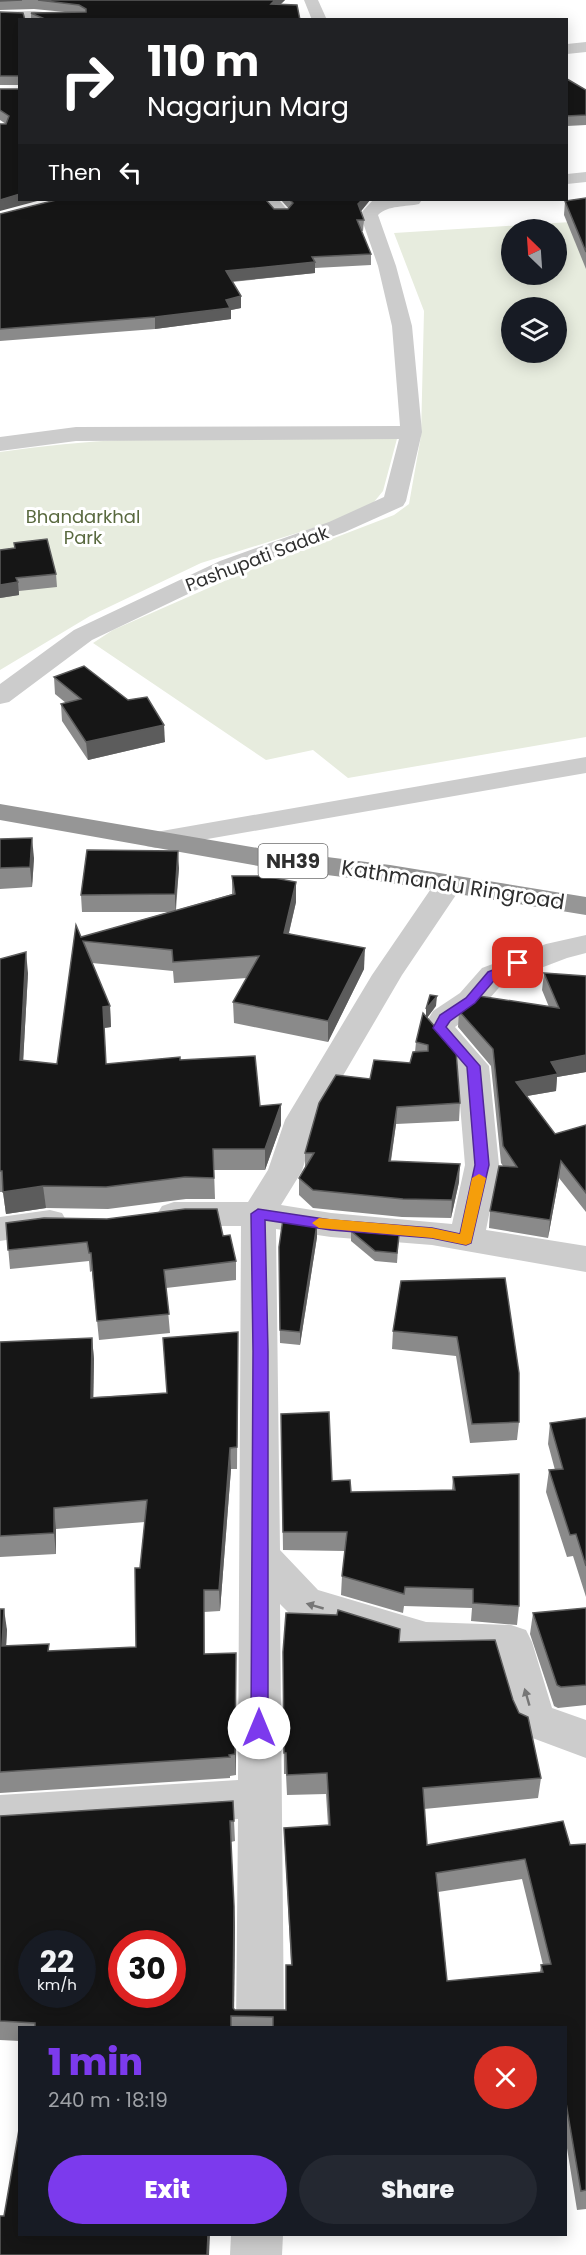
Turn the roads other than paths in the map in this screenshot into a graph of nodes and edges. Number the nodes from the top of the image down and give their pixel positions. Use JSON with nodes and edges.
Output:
{"nodes":[{"id":1,"x":294,"y":0,"type":"edge"},
{"id":2,"x":315,"y":9,"type":"edge"},
{"id":3,"x":0,"y":16,"type":"edge"},
{"id":4,"x":60,"y":18,"type":"edge"},
{"id":5,"x":586,"y":47,"type":"edge"},
{"id":6,"x":568,"y":49,"type":"edge"},
{"id":7,"x":586,"y":177,"type":"edge"},
{"id":8,"x":568,"y":179,"type":"edge"},
{"id":9,"x":271,"y":201,"type":"edge"},
{"id":10,"x":396,"y":201,"type":"edge"},
{"id":11,"x":379,"y":202,"type":"edge"},
{"id":12,"x":282,"y":214,"type":"edge"},
{"id":13,"x":411,"y":432,"type":"junction"},
{"id":14,"x":0,"y":444,"type":"edge"},
{"id":15,"x":0,"y":696,"type":"edge"},
{"id":16,"x":586,"y":765,"type":"edge"},
{"id":17,"x":0,"y":812,"type":"edge"},
{"id":18,"x":156,"y":840,"type":"junction"},
{"id":19,"x":449,"y":883,"type":"junction"},
{"id":20,"x":586,"y":906,"type":"edge"},
{"id":21,"x":576,"y":951,"type":"edge"},
{"id":22,"x":258,"y":1214,"type":"junction"},
{"id":23,"x":142,"y":1218,"type":"edge"},
{"id":24,"x":77,"y":1222,"type":"edge"},
{"id":25,"x":0,"y":1229,"type":"edge"},
{"id":26,"x":466,"y":1240,"type":"junction"},
{"id":27,"x":586,"y":1259,"type":"edge"},
{"id":28,"x":261,"y":1557,"type":"junction"},
{"id":29,"x":586,"y":1739,"type":"edge"},
{"id":30,"x":260,"y":1798,"type":"junction"},
{"id":31,"x":0,"y":1815,"type":"edge"},
{"id":32,"x":260,"y":2026,"type":"edge"},
{"id":33,"x":257,"y":2236,"type":"edge"},
{"id":34,"x":256,"y":2255,"type":"edge"}],
"edges":[{"from":1,"to":2,"type":"street"},
{"from":3,"to":4,"type":"street"},
{"from":5,"to":6,"type":"street"},
{"from":7,"to":8,"type":"street"},
{"from":9,"to":12,"type":"street"},
{"from":10,"to":11,"type":"street"},
{"from":11,"to":13,"type":"street","name":"Pashupati Sadak"},
{"from":13,"to":14,"type":"street"},
{"from":13,"to":15,"type":"street","name":"Pashupati Sadak"},
{"from":16,"to":18,"type":"street"},
{"from":17,"to":18,"type":"highway","name":"Kathmandu Ringroad","number":"NH39"},
{"from":18,"to":19,"type":"highway","name":"Kathmandu Ringroad","number":"NH39"},
{"from":19,"to":20,"type":"highway","name":"Kathmandu Ringroad","number":"NH39"},
{"from":19,"to":22,"type":"street"},
{"from":21,"to":26,"type":"street"},
{"from":22,"to":23,"type":"street"},
{"from":22,"to":26,"type":"street"},
{"from":22,"to":28,"type":"street"},
{"from":24,"to":25,"type":"street"},
{"from":26,"to":27,"type":"street"},
{"from":29,"to":28,"type":"street","one_way":true},
{"from":28,"to":30,"type":"street"},
{"from":30,"to":31,"type":"street"},
{"from":30,"to":32,"type":"street"},
{"from":33,"to":34,"type":"street"}]}
